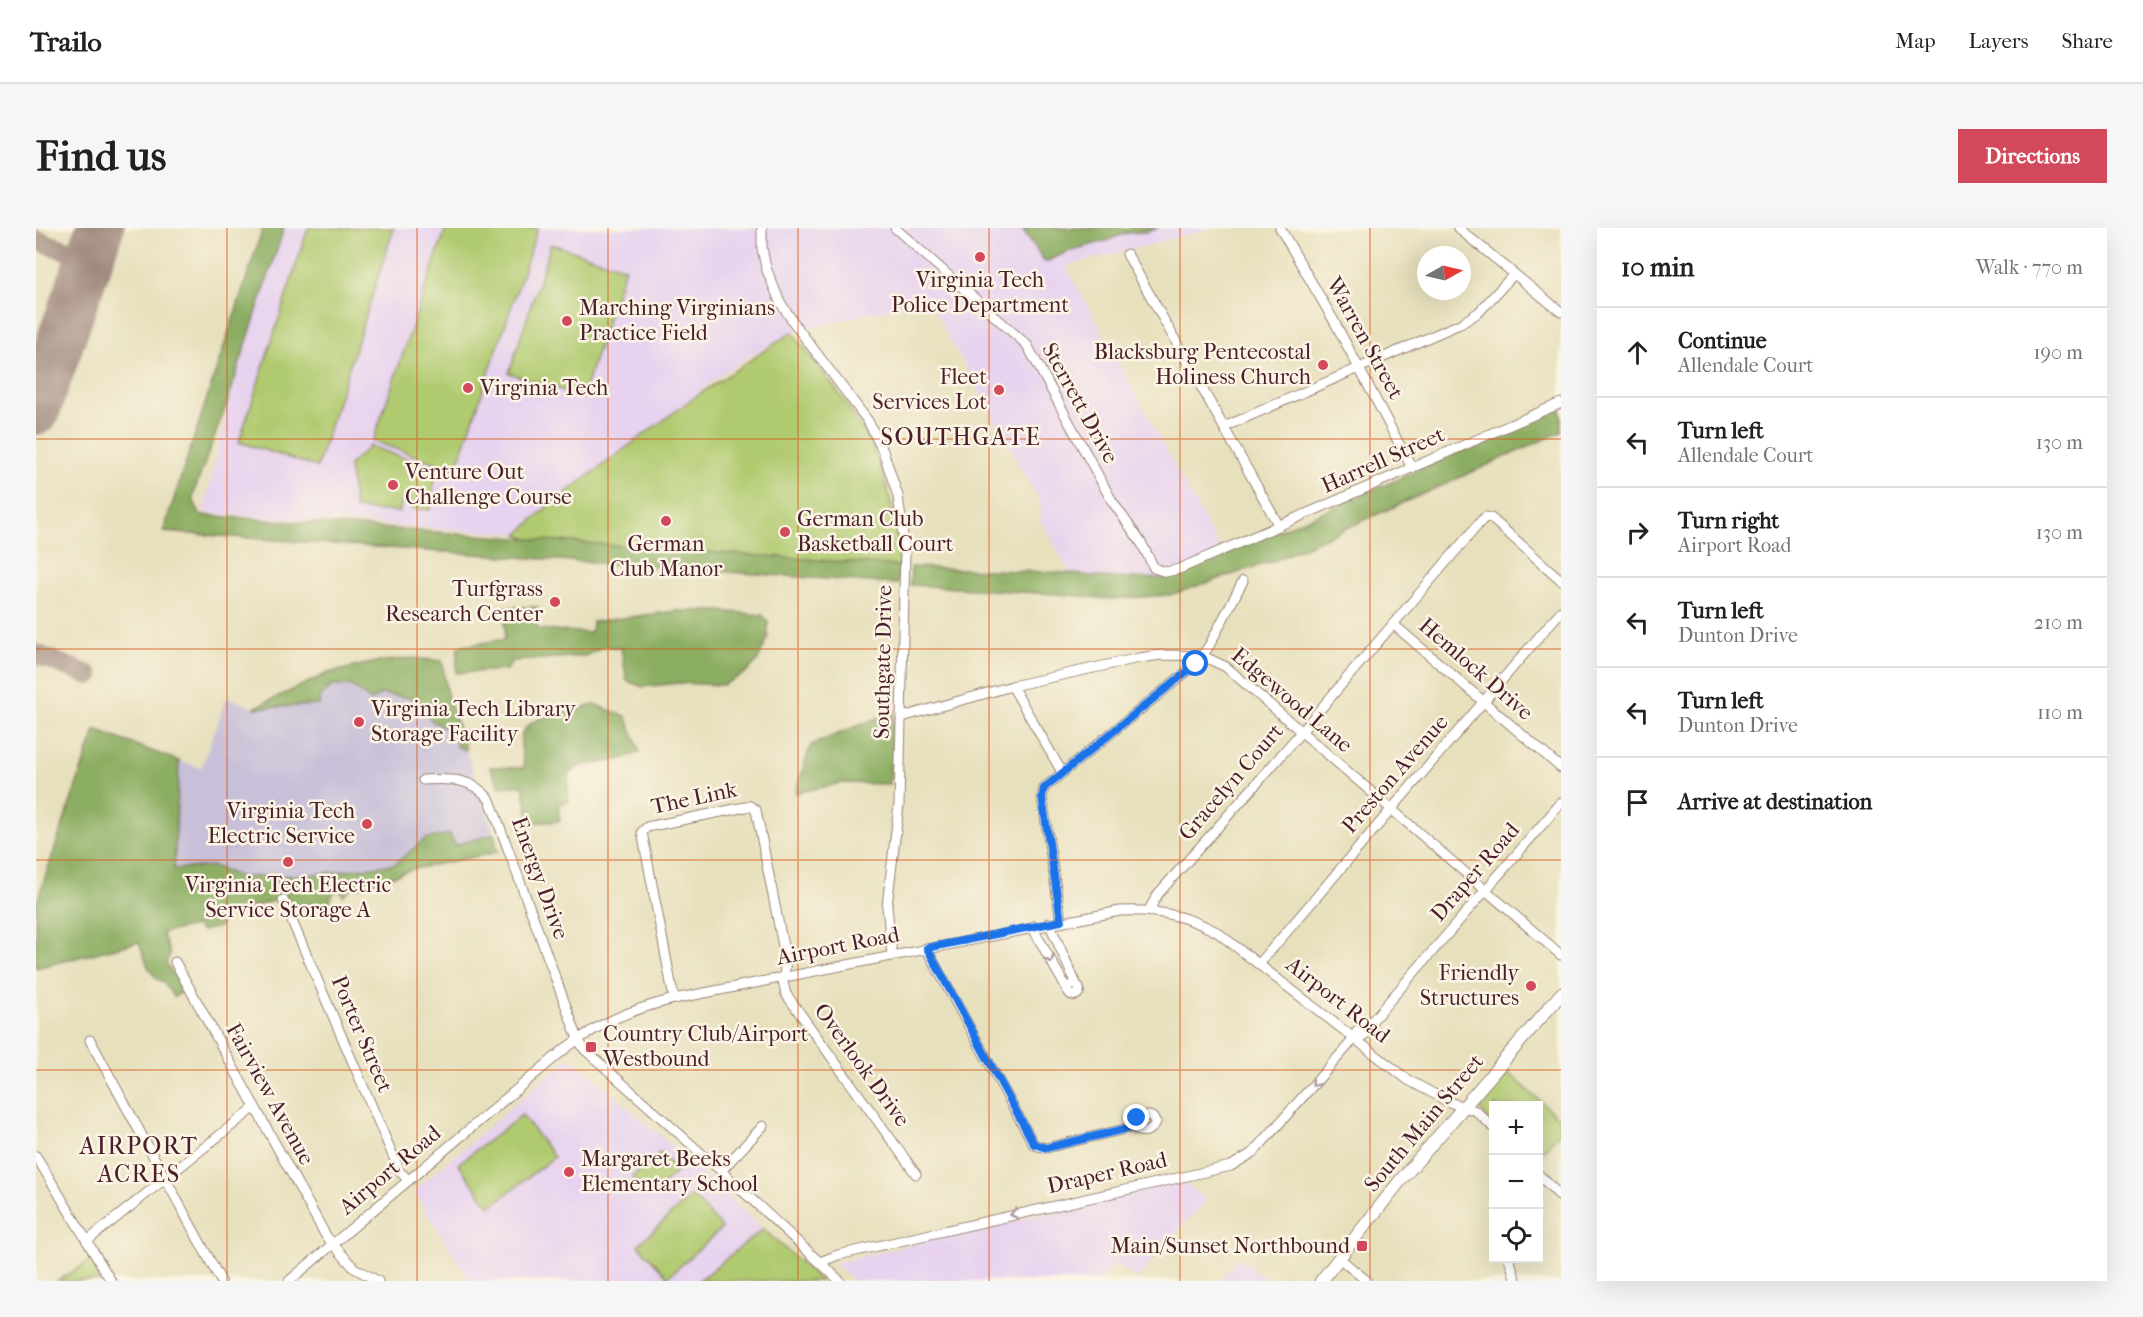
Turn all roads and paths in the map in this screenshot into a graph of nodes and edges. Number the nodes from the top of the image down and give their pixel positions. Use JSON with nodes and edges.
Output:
{"nodes":[{"id":1,"x":762,"y":228,"type":"edge"},
{"id":2,"x":895,"y":228,"type":"edge"},
{"id":3,"x":1280,"y":228,"type":"edge"},
{"id":4,"x":1458,"y":228,"type":"edge"},
{"id":5,"x":1127,"y":254,"type":"dead end"},
{"id":6,"x":1514,"y":274,"type":"junction"},
{"id":7,"x":1561,"y":312,"type":"edge"},
{"id":8,"x":1359,"y":367,"type":"junction"},
{"id":9,"x":1561,"y":403,"type":"edge"},
{"id":10,"x":1224,"y":427,"type":"junction"},
{"id":11,"x":1412,"y":468,"type":"junction"},
{"id":12,"x":1279,"y":526,"type":"junction"},
{"id":13,"x":1221,"y":551,"type":"joint"},
{"id":14,"x":1243,"y":580,"type":"dead end"},
{"id":15,"x":1561,"y":580,"type":"edge"},
{"id":16,"x":1561,"y":611,"type":"edge"},
{"id":17,"x":1393,"y":624,"type":"junction"},
{"id":18,"x":1203,"y":656,"type":"junction"},
{"id":19,"x":1012,"y":686,"type":"junction"},
{"id":20,"x":1484,"y":700,"type":"junction"},
{"id":21,"x":902,"y":717,"type":"junction"},
{"id":22,"x":1301,"y":731,"type":"junction"},
{"id":23,"x":1561,"y":768,"type":"edge"},
{"id":24,"x":1062,"y":772,"type":"junction"},
{"id":25,"x":423,"y":780,"type":"dead end"},
{"id":26,"x":1561,"y":803,"type":"edge"},
{"id":27,"x":754,"y":807,"type":"joint"},
{"id":28,"x":1391,"y":809,"type":"junction"},
{"id":29,"x":1485,"y":890,"type":"junction"},
{"id":30,"x":283,"y":900,"type":"dead end"},
{"id":31,"x":1149,"y":910,"type":"junction"},
{"id":32,"x":1061,"y":921,"type":"junction"},
{"id":33,"x":1048,"y":924,"type":"junction"},
{"id":34,"x":1034,"y":926,"type":"junction"},
{"id":35,"x":927,"y":948,"type":"junction"},
{"id":36,"x":892,"y":955,"type":"junction"},
{"id":37,"x":1561,"y":955,"type":"edge"},
{"id":38,"x":175,"y":962,"type":"dead end"},
{"id":39,"x":1260,"y":963,"type":"junction"},
{"id":40,"x":784,"y":977,"type":"junction"},
{"id":41,"x":1561,"y":994,"type":"edge"},
{"id":42,"x":674,"y":999,"type":"junction"},
{"id":43,"x":578,"y":1039,"type":"junction"},
{"id":44,"x":1354,"y":1039,"type":"junction"},
{"id":45,"x":90,"y":1040,"type":"dead end"},
{"id":46,"x":255,"y":1107,"type":"junction"},
{"id":47,"x":1464,"y":1107,"type":"junction"},
{"id":48,"x":1489,"y":1123,"type":"edge"},
{"id":49,"x":764,"y":1126,"type":"dead end"},
{"id":50,"x":1133,"y":1127,"type":"dead end"},
{"id":51,"x":36,"y":1156,"type":"edge"},
{"id":52,"x":721,"y":1171,"type":"junction"},
{"id":53,"x":916,"y":1174,"type":"dead end"},
{"id":54,"x":1543,"y":1178,"type":"edge"},
{"id":55,"x":166,"y":1179,"type":"junction"},
{"id":56,"x":409,"y":1180,"type":"junction"},
{"id":57,"x":1561,"y":1197,"type":"edge"},
{"id":58,"x":87,"y":1241,"type":"junction"},
{"id":59,"x":333,"y":1244,"type":"junction"},
{"id":60,"x":1339,"y":1258,"type":"junction"},
{"id":61,"x":820,"y":1262,"type":"junction"},
{"id":62,"x":1511,"y":1263,"type":"edge"},
{"id":63,"x":111,"y":1281,"type":"edge"},
{"id":64,"x":222,"y":1281,"type":"edge"},
{"id":65,"x":289,"y":1281,"type":"edge"},
{"id":66,"x":378,"y":1281,"type":"edge"},
{"id":67,"x":840,"y":1281,"type":"edge"},
{"id":68,"x":1322,"y":1281,"type":"edge"},
{"id":69,"x":1367,"y":1281,"type":"edge"},
{"id":70,"x":1516,"y":1281,"type":"edge"}],
"edges":[{"from":1,"to":21,"type":"street","name":"Southgate Drive"},
{"from":2,"to":13,"type":"street","name":"Sterrett Drive"},
{"from":3,"to":8,"type":"street","name":"Warren Street"},
{"from":4,"to":6,"type":"street"},
{"from":5,"to":10,"type":"street"},
{"from":6,"to":7,"type":"street"},
{"from":6,"to":8,"type":"street"},
{"from":8,"to":10,"type":"street"},
{"from":8,"to":11,"type":"street","name":"Warren Street"},
{"from":9,"to":11,"type":"street","name":"Harrell Street"},
{"from":10,"to":12,"type":"street"},
{"from":11,"to":12,"type":"street","name":"Harrell Street"},
{"from":12,"to":13,"type":"street","name":"Harrell Street"},
{"from":14,"to":18,"type":"street"},
{"from":15,"to":17,"type":"street","name":"Gracelyn Court"},
{"from":16,"to":20,"type":"street","name":"Preston Avenue"},
{"from":17,"to":20,"type":"street","name":"Hemlock Drive"},
{"from":17,"to":22,"type":"street","name":"Gracelyn Court"},
{"from":18,"to":19,"type":"street","name":"Edgewood Lane"},
{"from":18,"to":22,"type":"street","name":"Edgewood Lane"},
{"from":18,"to":24,"type":"street"},
{"from":19,"to":21,"type":"street","name":"Edgewood Lane"},
{"from":19,"to":24,"type":"street"},
{"from":20,"to":23,"type":"street","name":"Hemlock Drive"},
{"from":20,"to":28,"type":"street","name":"Preston Avenue"},
{"from":21,"to":36,"type":"street","name":"Southgate Drive"},
{"from":22,"to":28,"type":"street","name":"Edgewood Lane"},
{"from":22,"to":31,"type":"street","name":"Gracelyn Court"},
{"from":24,"to":32,"type":"street"},
{"from":25,"to":43,"type":"street","name":"Energy Drive"},
{"from":26,"to":29,"type":"street","name":"Draper Road"},
{"from":27,"to":40,"type":"street","name":"Overlook Drive"},
{"from":27,"to":42,"type":"street","name":"The Link"},
{"from":28,"to":29,"type":"street","name":"Edgewood Lane"},
{"from":28,"to":39,"type":"street","name":"Preston Avenue"},
{"from":29,"to":37,"type":"street","name":"Edgewood Lane"},
{"from":29,"to":44,"type":"street","name":"Draper Road"},
{"from":30,"to":56,"type":"street","name":"Porter Street"},
{"from":31,"to":32,"type":"street","name":"Airport Road"},
{"from":31,"to":39,"type":"street","name":"Airport Road"},
{"from":32,"to":33,"type":"street","name":"Airport Road"},
{"from":33,"to":34,"type":"street","name":"Airport Road"},
{"from":34,"to":33,"type":"street","one_way":true},
{"from":34,"to":35,"type":"street","name":"Airport Road"},
{"from":35,"to":36,"type":"street","name":"Airport Road"},
{"from":35,"to":50,"type":"street"},
{"from":36,"to":40,"type":"street","name":"Airport Road"},
{"from":38,"to":46,"type":"street","name":"Fairview Avenue"},
{"from":39,"to":44,"type":"street","name":"Airport Road"},
{"from":40,"to":42,"type":"street","name":"Airport Road"},
{"from":40,"to":53,"type":"street","name":"Overlook Drive"},
{"from":41,"to":47,"type":"main road","name":"South Main Street"},
{"from":42,"to":43,"type":"street","name":"Airport Road"},
{"from":43,"to":52,"type":"street"},
{"from":43,"to":56,"type":"street","name":"Airport Road"},
{"from":44,"to":47,"type":"street","name":"Airport Road"},
{"from":44,"to":61,"type":"street","name":"Draper Road","one_way":true},
{"from":45,"to":55,"type":"street"},
{"from":46,"to":55,"type":"street"},
{"from":46,"to":59,"type":"street","name":"Fairview Avenue"},
{"from":47,"to":48,"type":"street","name":"Airport Road"},
{"from":47,"to":60,"type":"main road","name":"South Main Street"},
{"from":49,"to":52,"type":"street"},
{"from":51,"to":58,"type":"street"},
{"from":52,"to":61,"type":"street"},
{"from":54,"to":57,"type":"street"},
{"from":55,"to":58,"type":"street"},
{"from":55,"to":64,"type":"street"},
{"from":56,"to":59,"type":"street","name":"Airport Road"},
{"from":58,"to":63,"type":"street"},
{"from":59,"to":65,"type":"street","name":"Airport Road"},
{"from":59,"to":66,"type":"street","name":"Fairview Avenue"},
{"from":60,"to":68,"type":"main road","name":"South Main Street"},
{"from":60,"to":69,"type":"street"},
{"from":61,"to":67,"type":"street"},
{"from":62,"to":70,"type":"street"}]}
